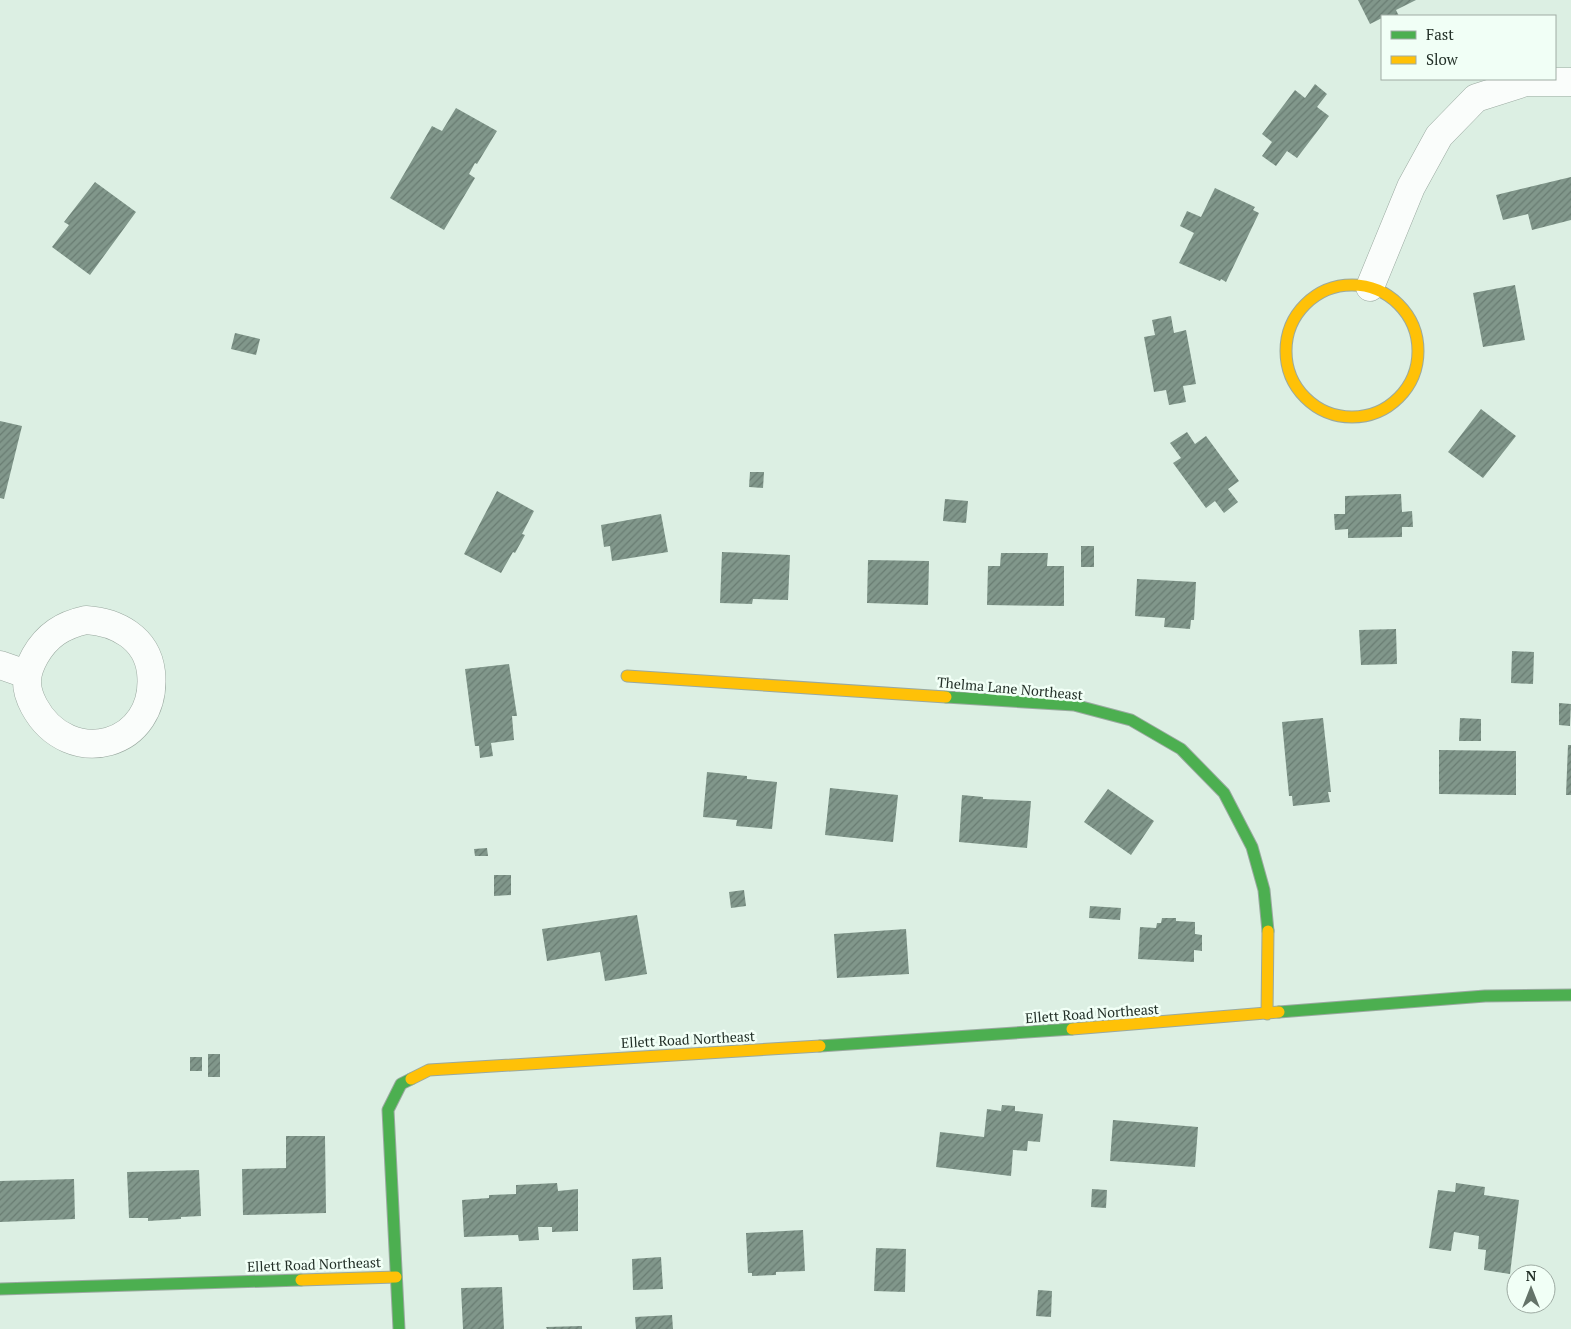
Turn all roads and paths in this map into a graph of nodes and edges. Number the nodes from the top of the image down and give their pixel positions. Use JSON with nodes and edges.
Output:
{"nodes":[{"id":1,"x":1571,"y":82,"type":"edge"},
{"id":2,"x":1370,"y":287,"type":"junction"},
{"id":3,"x":0,"y":665,"type":"edge"},
{"id":4,"x":26,"y":674,"type":"junction"},
{"id":5,"x":627,"y":676,"type":"dead end"},
{"id":6,"x":1571,"y":995,"type":"edge"},
{"id":7,"x":1267,"y":1014,"type":"junction"},
{"id":8,"x":396,"y":1277,"type":"junction"},
{"id":9,"x":0,"y":1289,"type":"edge"},
{"id":10,"x":399,"y":1329,"type":"edge"}],
"edges":[{"from":1,"to":2,"type":"street"},
{"from":2,"to":2,"type":"street"},
{"from":3,"to":4,"type":"street"},
{"from":4,"to":4,"type":"street"},
{"from":5,"to":7,"type":"street","name":"Thelma Lane Northeast"},
{"from":6,"to":7,"type":"street","name":"Ellett Road Northeast"},
{"from":7,"to":8,"type":"street","name":"Ellett Road Northeast"},
{"from":8,"to":9,"type":"street","name":"Ellett Road Northeast"},
{"from":8,"to":10,"type":"street"}]}
